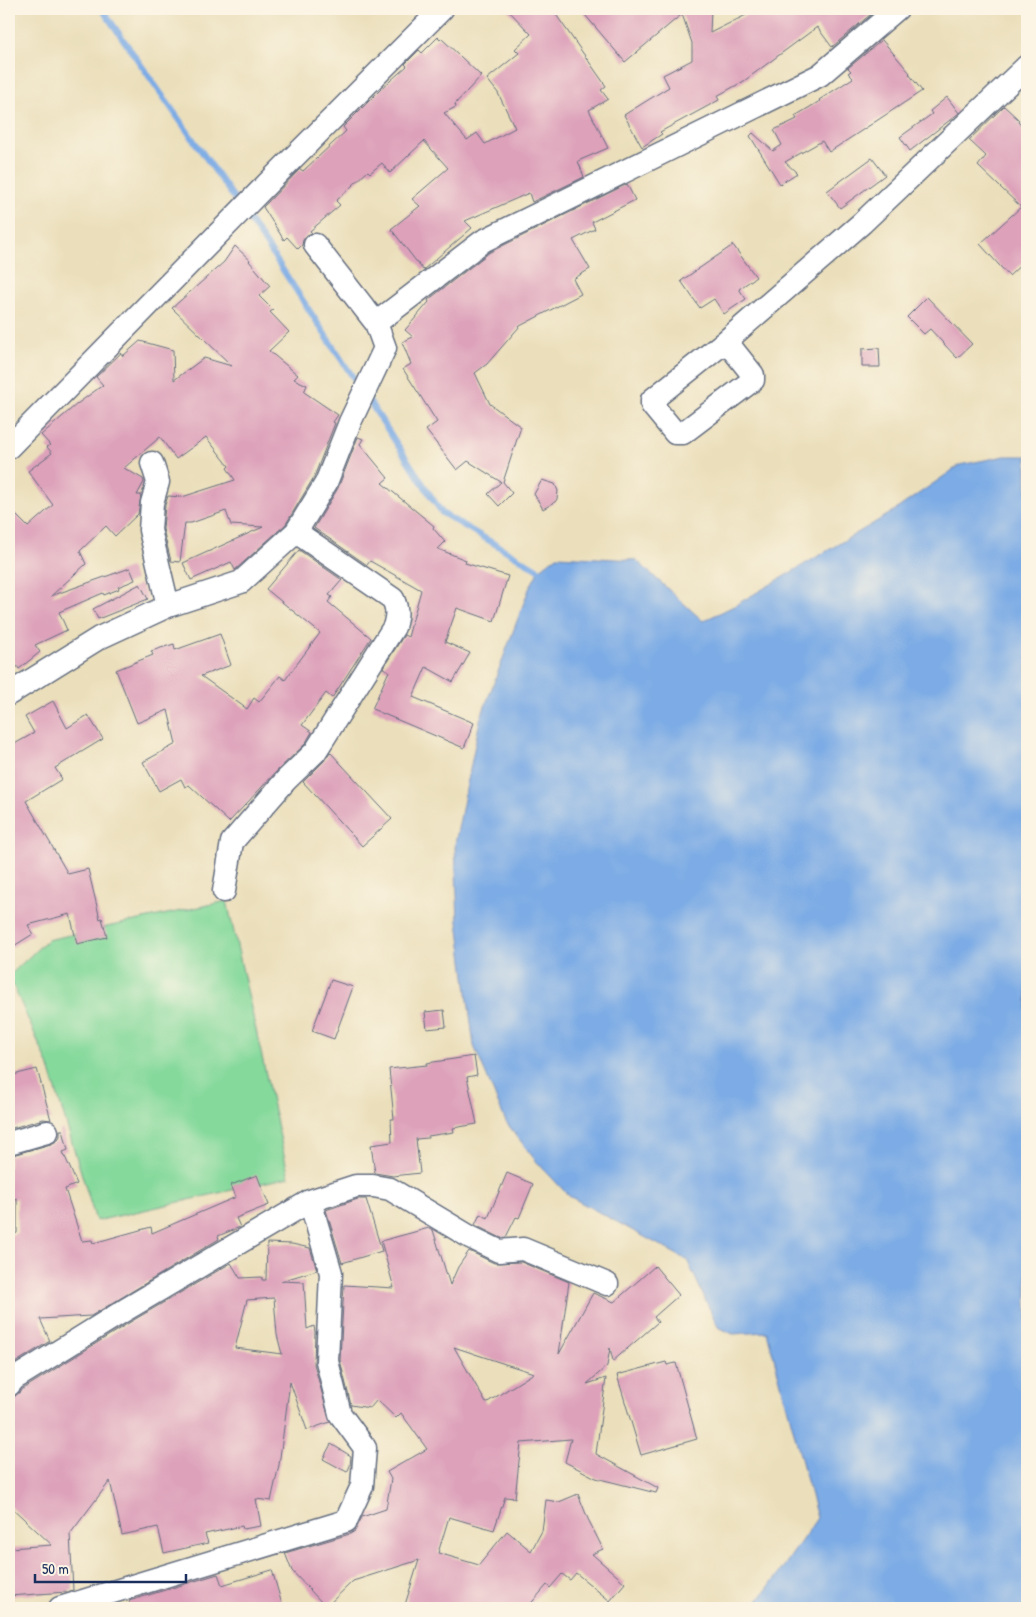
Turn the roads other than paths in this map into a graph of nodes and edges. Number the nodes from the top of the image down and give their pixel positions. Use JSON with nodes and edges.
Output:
{"nodes":[{"id":1,"x":442,"y":9,"type":"edge"},
{"id":2,"x":897,"y":9,"type":"edge"},
{"id":3,"x":1027,"y":66,"type":"edge"},
{"id":4,"x":315,"y":245,"type":"dead end"},
{"id":5,"x":376,"y":323,"type":"junction"},
{"id":6,"x":726,"y":341,"type":"dead end"},
{"id":7,"x":9,"y":446,"type":"edge"},
{"id":8,"x":152,"y":463,"type":"dead end"},
{"id":9,"x":296,"y":532,"type":"junction"},
{"id":10,"x":168,"y":606,"type":"junction"},
{"id":11,"x":10,"y":692,"type":"edge"},
{"id":12,"x":224,"y":891,"type":"dead end"},
{"id":13,"x":47,"y":1132,"type":"dead end"},
{"id":14,"x":9,"y":1143,"type":"edge"},
{"id":15,"x":310,"y":1201,"type":"junction"},
{"id":16,"x":606,"y":1284,"type":"dead end"},
{"id":17,"x":9,"y":1384,"type":"edge"},
{"id":18,"x":60,"y":1608,"type":"edge"}],
"edges":[{"from":1,"to":7,"type":"street"},
{"from":2,"to":5,"type":"street"},
{"from":3,"to":6,"type":"street"},
{"from":4,"to":5,"type":"street"},
{"from":5,"to":9,"type":"street"},
{"from":8,"to":10,"type":"street"},
{"from":9,"to":10,"type":"street"},
{"from":9,"to":12,"type":"street"},
{"from":10,"to":11,"type":"street"},
{"from":13,"to":14,"type":"street"},
{"from":15,"to":16,"type":"street"},
{"from":15,"to":17,"type":"street"},
{"from":15,"to":18,"type":"street"}]}
